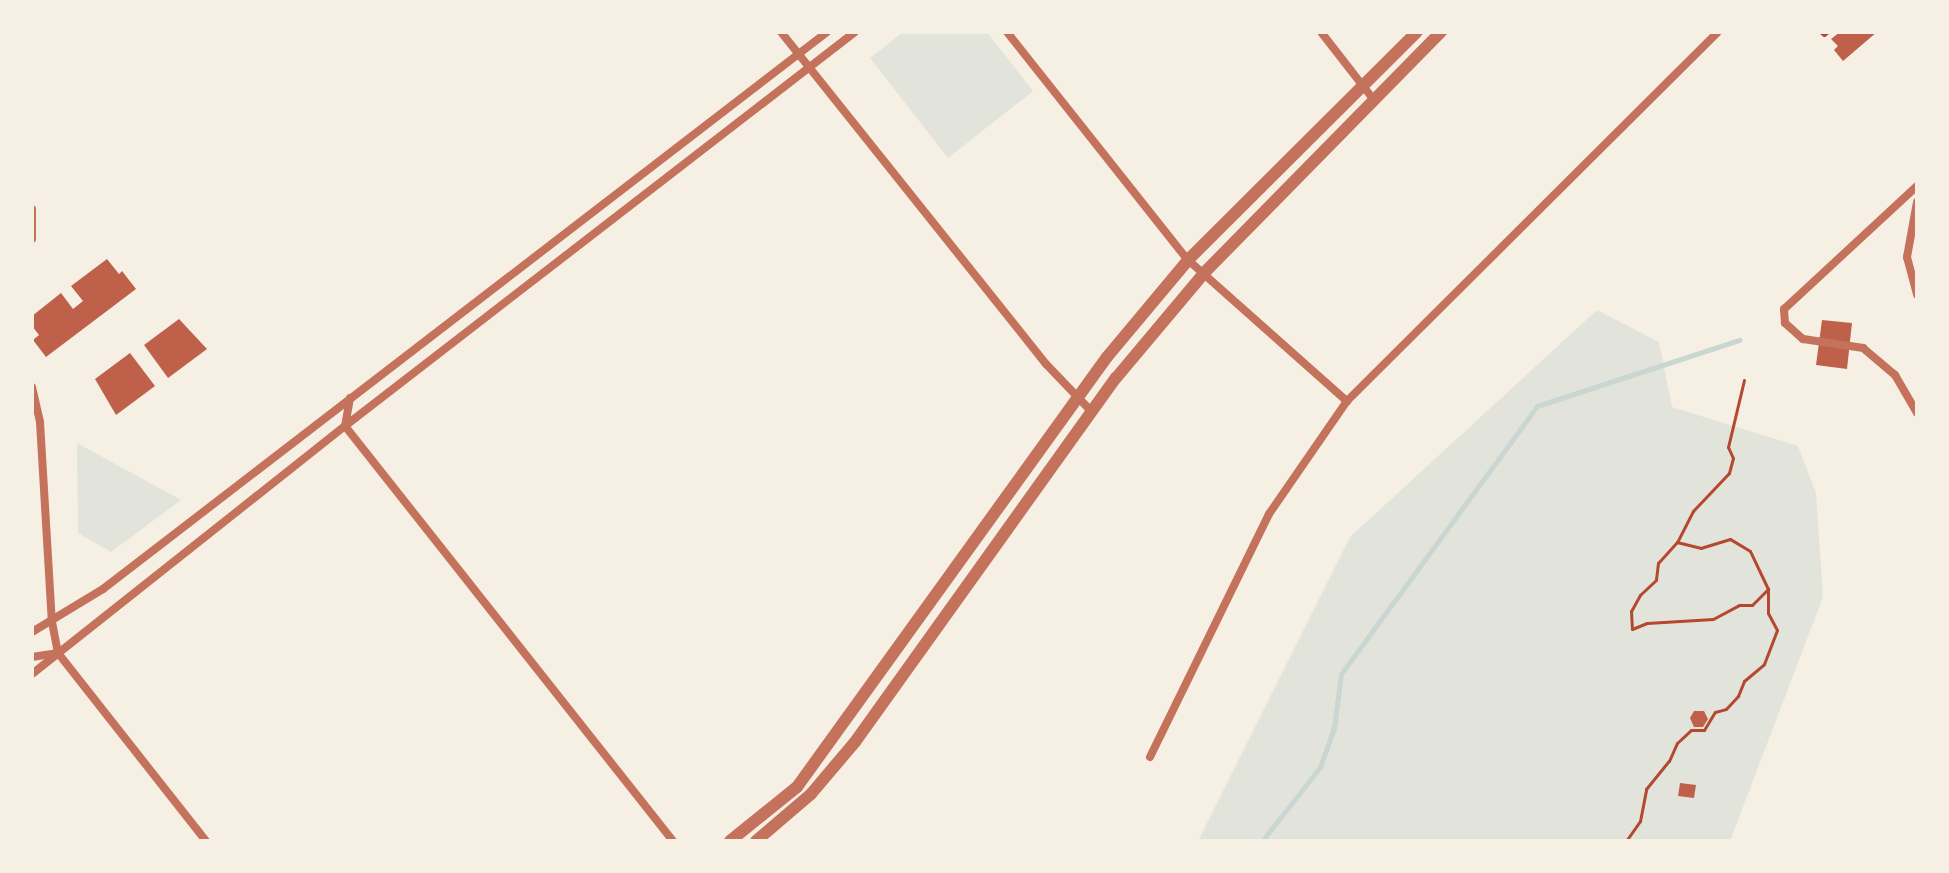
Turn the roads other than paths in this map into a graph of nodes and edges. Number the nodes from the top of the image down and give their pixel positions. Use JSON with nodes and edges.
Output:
{"nodes":[{"id":1,"x":781,"y":32,"type":"edge"},
{"id":2,"x":827,"y":32,"type":"edge"},
{"id":3,"x":855,"y":32,"type":"edge"},
{"id":4,"x":1007,"y":32,"type":"edge"},
{"id":5,"x":1321,"y":32,"type":"edge"},
{"id":6,"x":1417,"y":32,"type":"edge"},
{"id":7,"x":1441,"y":32,"type":"edge"},
{"id":8,"x":1718,"y":32,"type":"edge"},
{"id":9,"x":798,"y":54,"type":"junction"},
{"id":10,"x":808,"y":68,"type":"junction"},
{"id":11,"x":1363,"y":87,"type":"junction"},
{"id":12,"x":1374,"y":100,"type":"junction"},
{"id":13,"x":1917,"y":186,"type":"edge"},
{"id":14,"x":1917,"y":202,"type":"edge"},
{"id":15,"x":32,"y":209,"type":"edge"},
{"id":16,"x":32,"y":239,"type":"edge"},
{"id":17,"x":1188,"y":260,"type":"junction"},
{"id":18,"x":1205,"y":272,"type":"junction"},
{"id":19,"x":1917,"y":295,"type":"edge"},
{"id":20,"x":32,"y":387,"type":"edge"},
{"id":21,"x":350,"y":398,"type":"junction"},
{"id":22,"x":1079,"y":399,"type":"junction"},
{"id":23,"x":1347,"y":401,"type":"junction"},
{"id":24,"x":1092,"y":412,"type":"junction"},
{"id":25,"x":1917,"y":413,"type":"edge"},
{"id":26,"x":345,"y":426,"type":"junction"},
{"id":27,"x":52,"y":622,"type":"junction"},
{"id":28,"x":32,"y":632,"type":"edge"},
{"id":29,"x":58,"y":653,"type":"junction"},
{"id":30,"x":32,"y":657,"type":"edge"},
{"id":31,"x":32,"y":674,"type":"edge"},
{"id":32,"x":1150,"y":757,"type":"dead end"},
{"id":33,"x":206,"y":841,"type":"edge"},
{"id":34,"x":673,"y":841,"type":"edge"},
{"id":35,"x":730,"y":841,"type":"edge"},
{"id":36,"x":756,"y":841,"type":"edge"}],
"edges":[{"from":1,"to":9,"type":"street"},
{"from":2,"to":9,"type":"street"},
{"from":3,"to":10,"type":"street"},
{"from":4,"to":17,"type":"street"},
{"from":5,"to":11,"type":"street"},
{"from":6,"to":11,"type":"street"},
{"from":7,"to":12,"type":"street"},
{"from":8,"to":23,"type":"street"},
{"from":9,"to":10,"type":"street"},
{"from":9,"to":21,"type":"street"},
{"from":10,"to":22,"type":"street"},
{"from":10,"to":26,"type":"street"},
{"from":11,"to":12,"type":"street"},
{"from":11,"to":17,"type":"street"},
{"from":12,"to":18,"type":"street"},
{"from":13,"to":25,"type":"street"},
{"from":14,"to":19,"type":"street"},
{"from":15,"to":16,"type":"street"},
{"from":17,"to":18,"type":"street"},
{"from":17,"to":22,"type":"street"},
{"from":18,"to":23,"type":"street"},
{"from":18,"to":24,"type":"street"},
{"from":20,"to":27,"type":"street"},
{"from":21,"to":26,"type":"street"},
{"from":21,"to":27,"type":"street"},
{"from":22,"to":24,"type":"street"},
{"from":22,"to":35,"type":"street"},
{"from":23,"to":32,"type":"street"},
{"from":24,"to":36,"type":"street"},
{"from":26,"to":29,"type":"street"},
{"from":26,"to":34,"type":"street"},
{"from":27,"to":28,"type":"street"},
{"from":27,"to":29,"type":"street"},
{"from":29,"to":30,"type":"street"},
{"from":29,"to":31,"type":"street"},
{"from":29,"to":33,"type":"street"}]}
